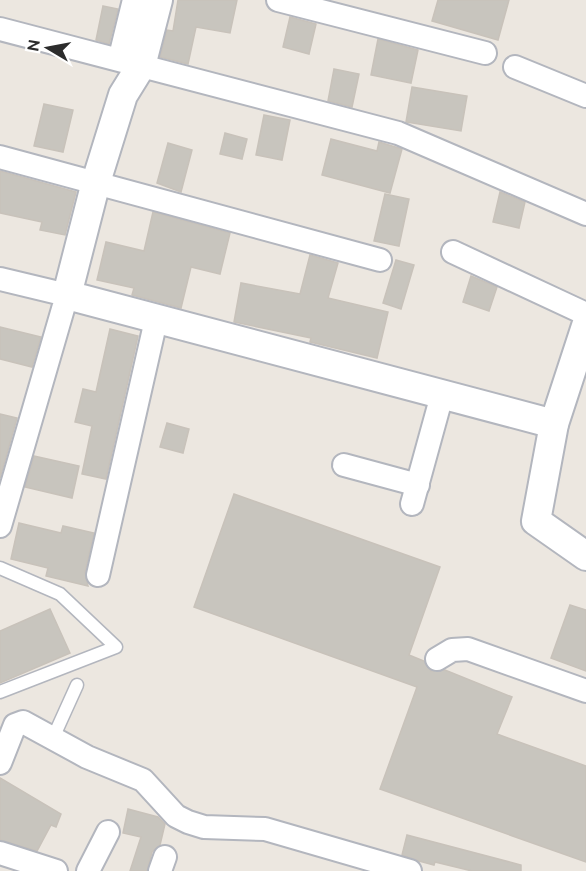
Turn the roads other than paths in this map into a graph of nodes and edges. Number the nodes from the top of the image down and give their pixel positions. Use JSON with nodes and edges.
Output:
{"nodes":[{"id":1,"x":137,"y":0,"type":"edge"},
{"id":2,"x":158,"y":0,"type":"edge"},
{"id":3,"x":278,"y":0,"type":"edge"},
{"id":4,"x":0,"y":29,"type":"edge"},
{"id":5,"x":485,"y":53,"type":"dead end"},
{"id":6,"x":131,"y":64,"type":"junction"},
{"id":7,"x":515,"y":67,"type":"dead end"},
{"id":8,"x":586,"y":96,"type":"edge"},
{"id":9,"x":0,"y":157,"type":"edge"},
{"id":10,"x":96,"y":182,"type":"junction"},
{"id":11,"x":586,"y":214,"type":"edge"},
{"id":12,"x":453,"y":252,"type":"dead end"},
{"id":13,"x":380,"y":260,"type":"dead end"},
{"id":14,"x":0,"y":279,"type":"edge"},
{"id":15,"x":67,"y":295,"type":"junction"},
{"id":16,"x":586,"y":314,"type":"edge"},
{"id":17,"x":156,"y":320,"type":"junction"},
{"id":18,"x":586,"y":326,"type":"edge"},
{"id":19,"x":442,"y":395,"type":"junction"},
{"id":20,"x":554,"y":424,"type":"junction"},
{"id":21,"x":344,"y":465,"type":"dead end"},
{"id":22,"x":0,"y":526,"type":"edge"},
{"id":23,"x":586,"y":556,"type":"edge"},
{"id":24,"x":0,"y":568,"type":"edge"},
{"id":25,"x":98,"y":575,"type":"dead end"},
{"id":26,"x":437,"y":659,"type":"dead end"},
{"id":27,"x":77,"y":685,"type":"dead end"},
{"id":28,"x":586,"y":691,"type":"edge"},
{"id":29,"x":0,"y":692,"type":"edge"},
{"id":30,"x":52,"y":738,"type":"junction"},
{"id":31,"x":0,"y":763,"type":"edge"},
{"id":32,"x":108,"y":832,"type":"dead end"},
{"id":33,"x":0,"y":853,"type":"edge"},
{"id":34,"x":56,"y":871,"type":"edge"},
{"id":35,"x":88,"y":871,"type":"edge"},
{"id":36,"x":410,"y":871,"type":"edge"}],
"edges":[{"from":1,"to":6,"type":"street"},
{"from":2,"to":6,"type":"street"},
{"from":3,"to":5,"type":"street"},
{"from":4,"to":6,"type":"street"},
{"from":6,"to":10,"type":"street"},
{"from":6,"to":11,"type":"street"},
{"from":7,"to":8,"type":"street"},
{"from":9,"to":10,"type":"street"},
{"from":10,"to":13,"type":"street"},
{"from":10,"to":15,"type":"street"},
{"from":12,"to":16,"type":"street"},
{"from":14,"to":15,"type":"street"},
{"from":15,"to":17,"type":"street"},
{"from":15,"to":22,"type":"street"},
{"from":17,"to":19,"type":"street"},
{"from":17,"to":25,"type":"street"},
{"from":18,"to":20,"type":"street"},
{"from":19,"to":20,"type":"street"},
{"from":19,"to":21,"type":"street"},
{"from":20,"to":23,"type":"street"},
{"from":24,"to":29,"type":"lane"},
{"from":26,"to":28,"type":"street"},
{"from":27,"to":30,"type":"lane"},
{"from":30,"to":31,"type":"street"},
{"from":30,"to":36,"type":"street"},
{"from":32,"to":35,"type":"street"},
{"from":33,"to":34,"type":"street"}]}
